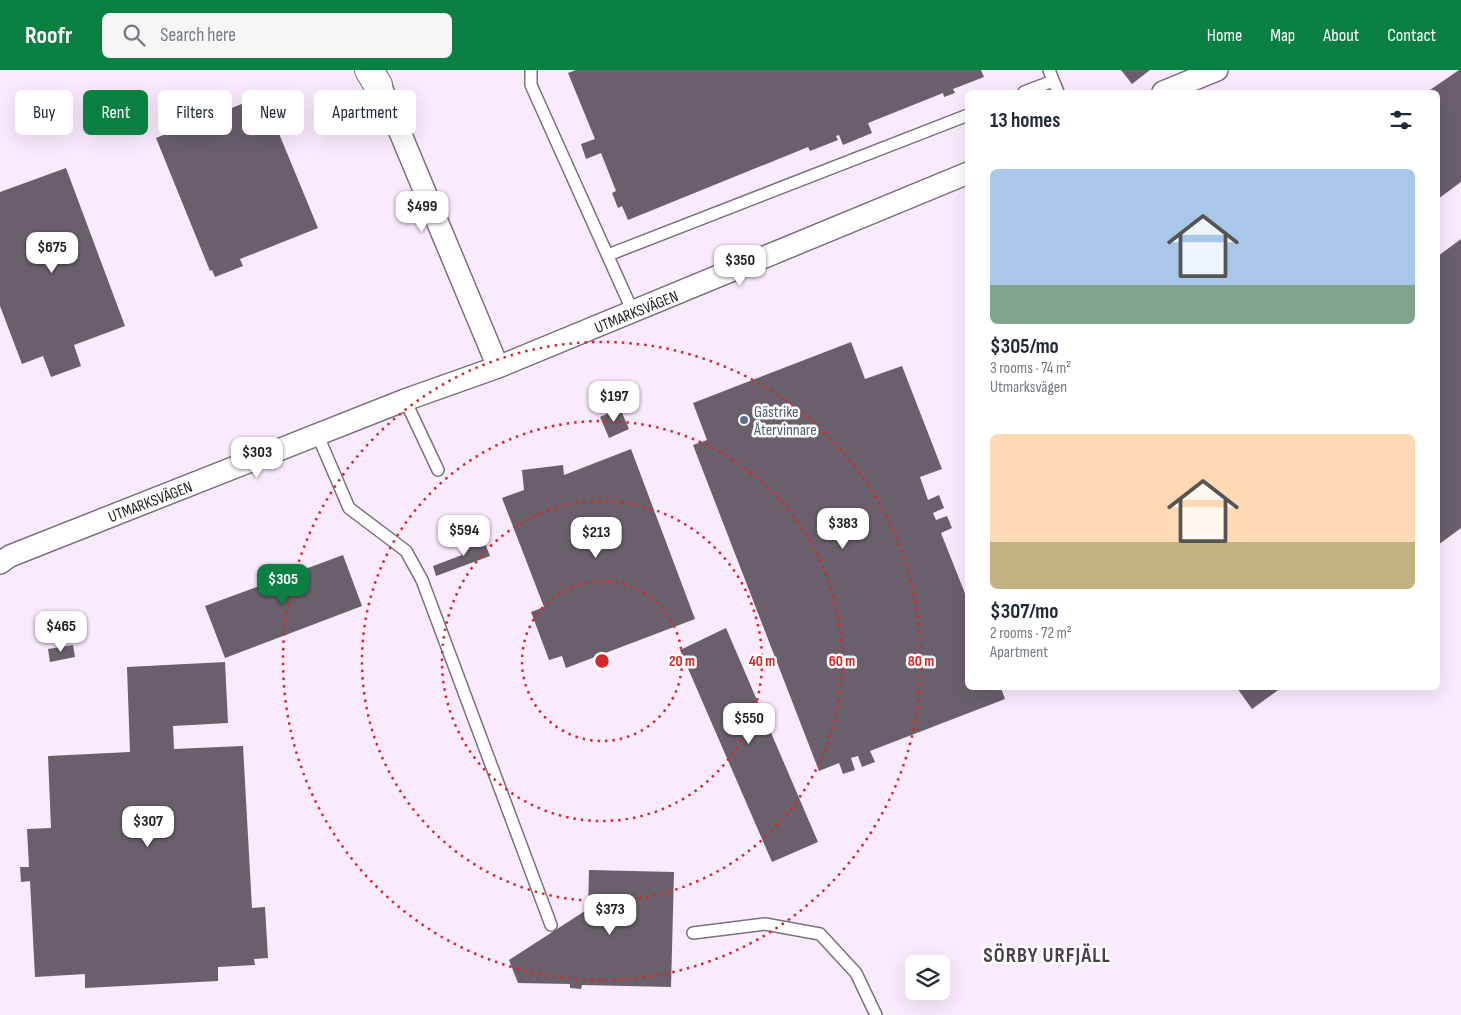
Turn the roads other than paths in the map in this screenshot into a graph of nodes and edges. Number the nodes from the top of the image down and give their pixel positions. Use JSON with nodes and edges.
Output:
{"nodes":[{"id":1,"x":530,"y":70,"type":"edge"},
{"id":2,"x":1217,"y":70,"type":"edge"},
{"id":3,"x":375,"y":74,"type":"edge"},
{"id":4,"x":1051,"y":76,"type":"edge"},
{"id":5,"x":1027,"y":90,"type":"edge"},
{"id":6,"x":1057,"y":90,"type":"edge"},
{"id":7,"x":1168,"y":90,"type":"edge"},
{"id":8,"x":965,"y":115,"type":"edge"},
{"id":9,"x":965,"y":174,"type":"edge"},
{"id":10,"x":608,"y":255,"type":"junction"},
{"id":11,"x":634,"y":312,"type":"junction"},
{"id":12,"x":498,"y":368,"type":"junction"},
{"id":13,"x":405,"y":400,"type":"junction"},
{"id":14,"x":318,"y":436,"type":"junction"},
{"id":15,"x":438,"y":470,"type":"dead end"},
{"id":16,"x":0,"y":563,"type":"edge"},
{"id":17,"x":550,"y":925,"type":"dead end"},
{"id":18,"x":693,"y":933,"type":"dead end"},
{"id":19,"x":876,"y":1015,"type":"edge"}],
"edges":[{"from":1,"to":10,"type":"lane"},
{"from":2,"to":7,"type":"street"},
{"from":3,"to":12,"type":"street"},
{"from":4,"to":5,"type":"lane"},
{"from":4,"to":6,"type":"lane"},
{"from":8,"to":10,"type":"lane"},
{"from":9,"to":11,"type":"street","name":"UTMARKSVÄGEN"},
{"from":10,"to":11,"type":"lane"},
{"from":11,"to":12,"type":"street","name":"UTMARKSVÄGEN"},
{"from":12,"to":13,"type":"street","name":"UTMARKSVÄGEN"},
{"from":13,"to":14,"type":"street","name":"UTMARKSVÄGEN"},
{"from":13,"to":15,"type":"lane"},
{"from":14,"to":16,"type":"street","name":"UTMARKSVÄGEN"},
{"from":14,"to":17,"type":"lane"},
{"from":18,"to":19,"type":"lane"}]}
